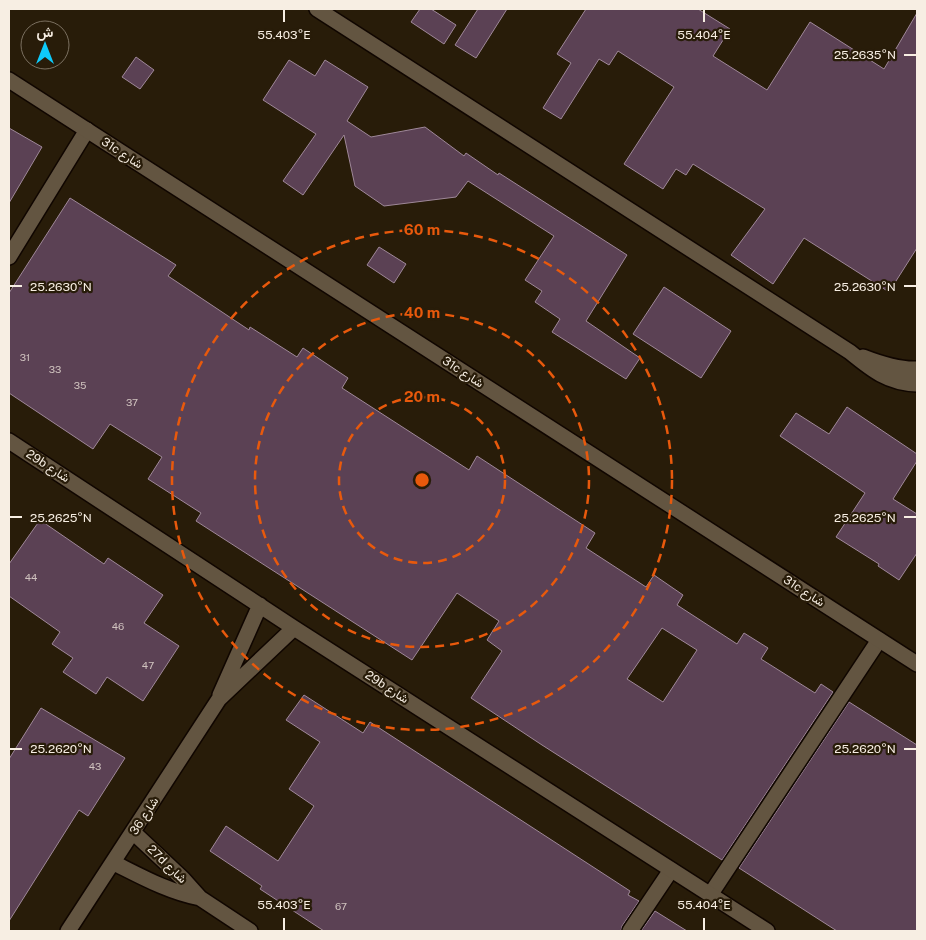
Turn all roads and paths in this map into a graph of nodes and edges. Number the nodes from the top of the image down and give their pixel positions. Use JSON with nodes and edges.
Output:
{"nodes":[{"id":1,"x":317,"y":9,"type":"edge"},
{"id":2,"x":9,"y":80,"type":"edge"},
{"id":3,"x":87,"y":130,"type":"junction"},
{"id":4,"x":9,"y":257,"type":"edge"},
{"id":5,"x":850,"y":352,"type":"junction"},
{"id":6,"x":917,"y":369,"type":"edge"},
{"id":7,"x":917,"y":384,"type":"edge"},
{"id":8,"x":9,"y":441,"type":"edge"},
{"id":9,"x":260,"y":605,"type":"junction"},
{"id":10,"x":294,"y":628,"type":"junction"},
{"id":11,"x":879,"y":640,"type":"junction"},
{"id":12,"x":917,"y":664,"type":"edge"},
{"id":13,"x":219,"y":699,"type":"junction"},
{"id":14,"x":134,"y":832,"type":"junction"},
{"id":15,"x":114,"y":863,"type":"junction"},
{"id":16,"x":671,"y":870,"type":"junction"},
{"id":17,"x":710,"y":895,"type":"junction"},
{"id":18,"x":200,"y":898,"type":"junction"},
{"id":19,"x":68,"y":931,"type":"edge"},
{"id":20,"x":250,"y":931,"type":"edge"},
{"id":21,"x":630,"y":931,"type":"edge"},
{"id":22,"x":767,"y":931,"type":"edge"}],
"edges":[{"from":1,"to":5,"type":"street"},
{"from":2,"to":3,"type":"street","name":"31c شارع"},
{"from":3,"to":4,"type":"street"},
{"from":3,"to":11,"type":"street","name":"31c شارع"},
{"from":5,"to":6,"type":"street"},
{"from":5,"to":7,"type":"street"},
{"from":8,"to":9,"type":"street","name":"29b شارع"},
{"from":9,"to":10,"type":"street","name":"29b شارع"},
{"from":9,"to":13,"type":"street","name":"شارع 36"},
{"from":10,"to":13,"type":"street","name":"شارع 36"},
{"from":10,"to":16,"type":"street","name":"29b شارع"},
{"from":11,"to":12,"type":"street","name":"31c شارع"},
{"from":11,"to":17,"type":"street"},
{"from":13,"to":14,"type":"street","name":"شارع 36"},
{"from":14,"to":15,"type":"street","name":"شارع 36"},
{"from":14,"to":18,"type":"street","name":"27d شارع"},
{"from":15,"to":18,"type":"street","name":"27d شارع"},
{"from":15,"to":19,"type":"street","name":"شارع 36"},
{"from":16,"to":17,"type":"street","name":"29b شارع"},
{"from":16,"to":21,"type":"street"},
{"from":17,"to":22,"type":"street","name":"29b شارع"},
{"from":18,"to":20,"type":"street","name":"27d شارع"}]}
